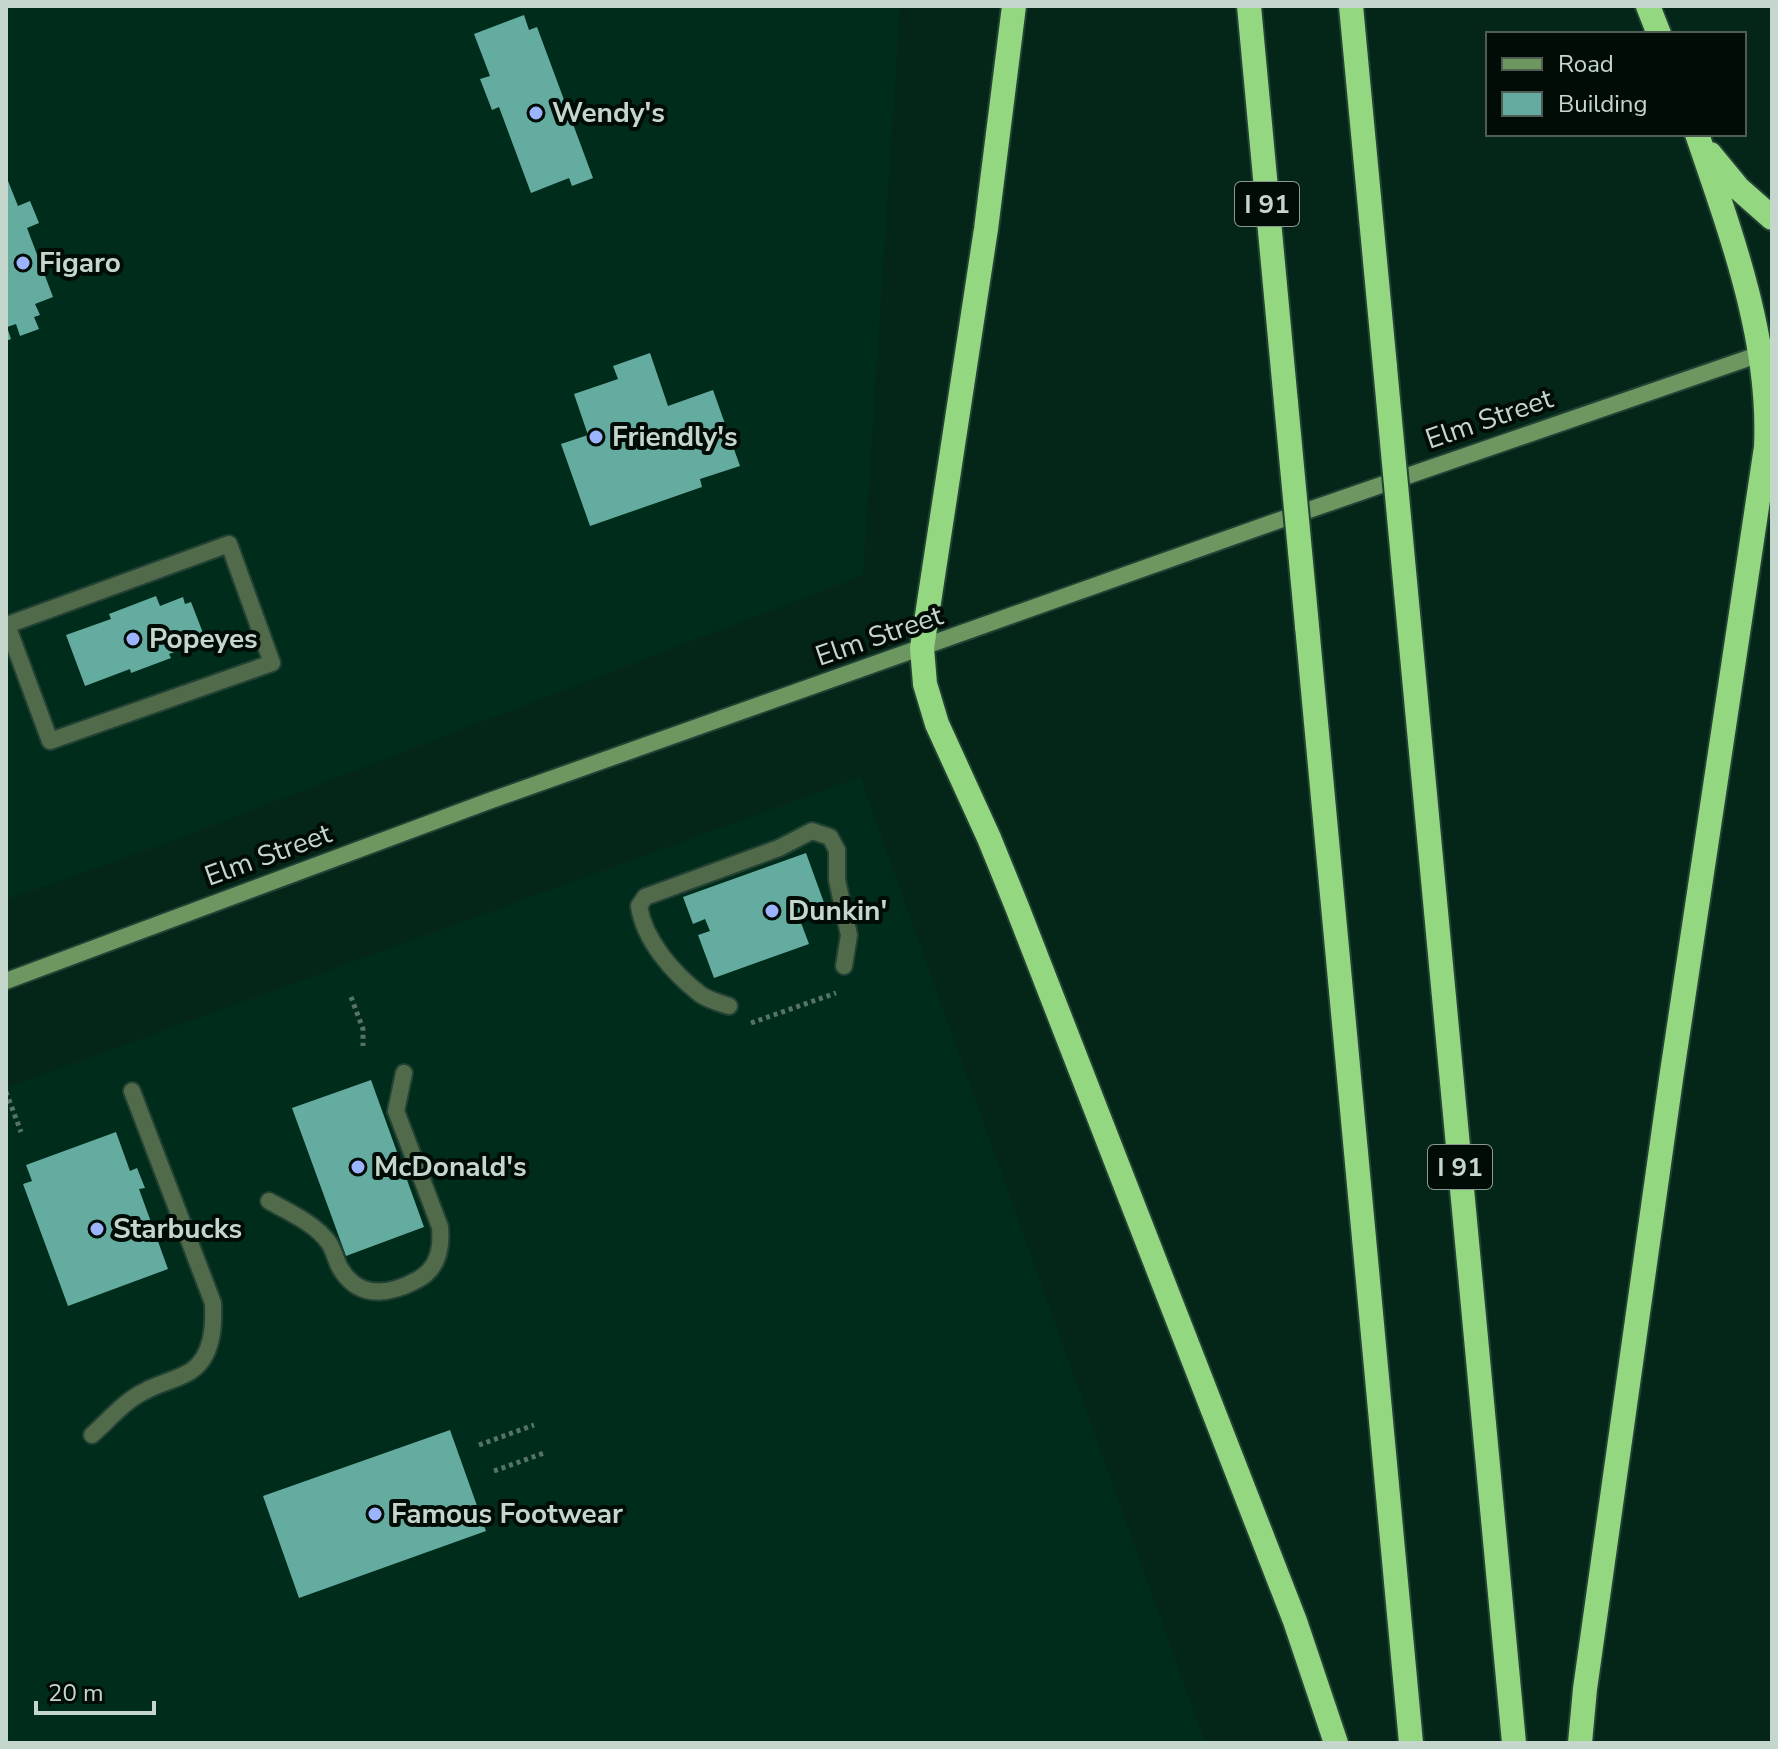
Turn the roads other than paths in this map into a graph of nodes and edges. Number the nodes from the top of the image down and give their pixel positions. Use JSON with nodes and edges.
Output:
{"nodes":[{"id":1,"x":1014,"y":6,"type":"edge"},
{"id":2,"x":1249,"y":6,"type":"edge"},
{"id":3,"x":1351,"y":6,"type":"edge"},
{"id":4,"x":1648,"y":6,"type":"edge"},
{"id":5,"x":1658,"y":32,"type":"edge"},
{"id":6,"x":1697,"y":136,"type":"edge"},
{"id":7,"x":1698,"y":136,"type":"edge"},
{"id":8,"x":1772,"y":218,"type":"edge"},
{"id":9,"x":1766,"y":351,"type":"edge"},
{"id":10,"x":7,"y":625,"type":"edge"},
{"id":11,"x":922,"y":648,"type":"junction"},
{"id":12,"x":844,"y":966,"type":"dead end"},
{"id":13,"x":6,"y":981,"type":"edge"},
{"id":14,"x":729,"y":1006,"type":"dead end"},
{"id":15,"x":404,"y":1073,"type":"dead end"},
{"id":16,"x":132,"y":1091,"type":"dead end"},
{"id":17,"x":269,"y":1201,"type":"dead end"},
{"id":18,"x":92,"y":1435,"type":"dead end"},
{"id":19,"x":1336,"y":1743,"type":"edge"},
{"id":20,"x":1411,"y":1743,"type":"edge"},
{"id":21,"x":1514,"y":1743,"type":"edge"},
{"id":22,"x":1580,"y":1743,"type":"edge"}],
"edges":[{"from":1,"to":11,"type":"highway"},
{"from":2,"to":20,"type":"highway","number":"I 91","bridge":true},
{"from":3,"to":21,"type":"highway","number":"I 91","bridge":true},
{"from":4,"to":5,"type":"highway"},
{"from":6,"to":9,"type":"highway"},
{"from":7,"to":8,"type":"highway"},
{"from":9,"to":11,"type":"main road","name":"Elm Street"},
{"from":9,"to":22,"type":"highway"},
{"from":10,"to":10,"type":"lane"},
{"from":11,"to":13,"type":"main road","name":"Elm Street"},
{"from":11,"to":19,"type":"highway"},
{"from":12,"to":14,"type":"lane"},
{"from":15,"to":17,"type":"lane"},
{"from":16,"to":18,"type":"lane"}]}
